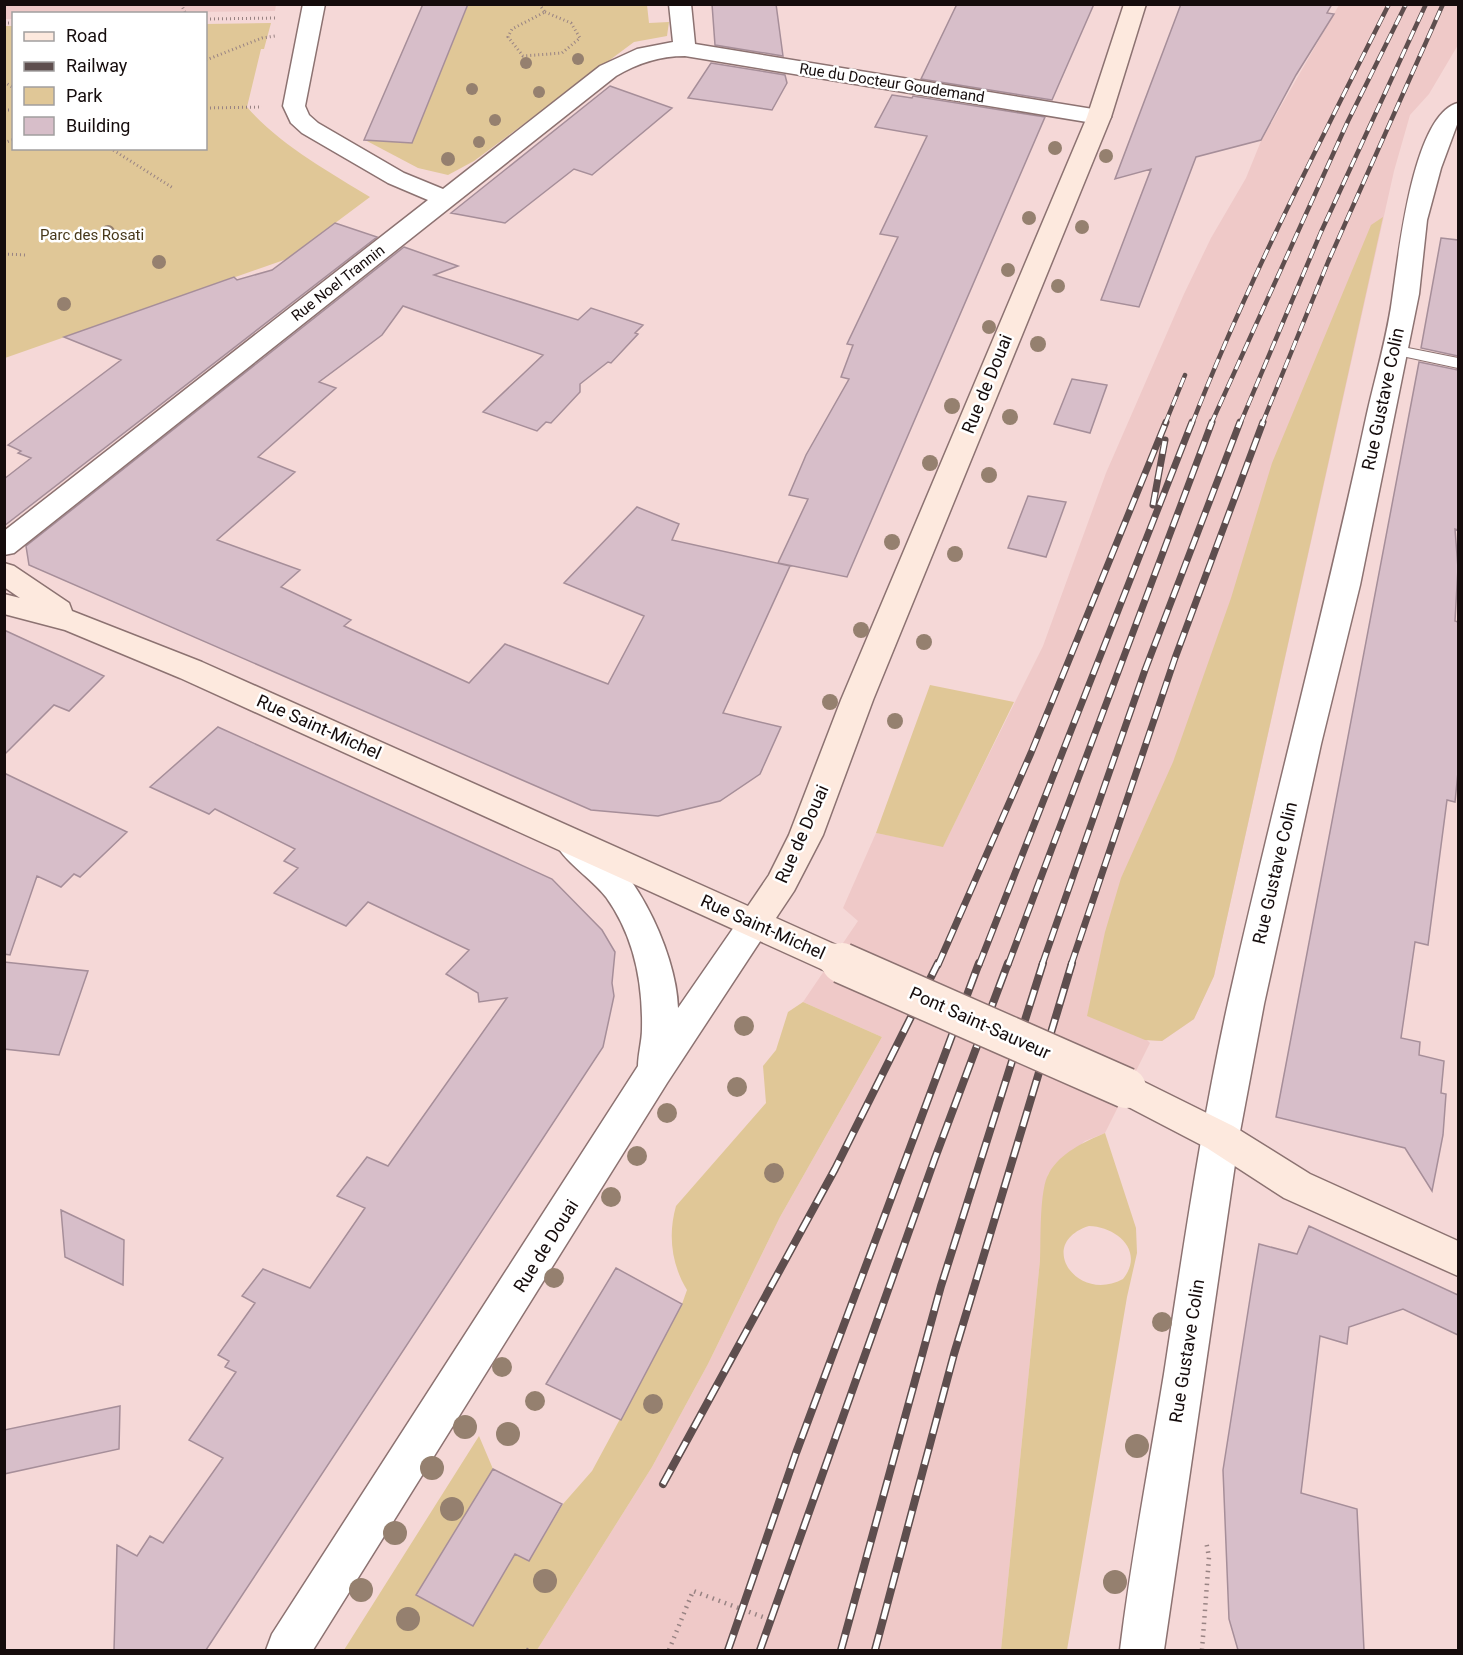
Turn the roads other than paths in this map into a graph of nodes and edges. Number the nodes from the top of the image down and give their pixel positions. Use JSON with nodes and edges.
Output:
{"nodes":[{"id":1,"x":680,"y":4,"type":"edge"},
{"id":2,"x":1135,"y":4,"type":"edge"},
{"id":3,"x":311,"y":19,"type":"edge"},
{"id":4,"x":685,"y":49,"type":"junction"},
{"id":5,"x":1458,"y":110,"type":"edge"},
{"id":6,"x":1099,"y":117,"type":"junction"},
{"id":7,"x":444,"y":198,"type":"junction"},
{"id":8,"x":1393,"y":350,"type":"junction"},
{"id":9,"x":1458,"y":363,"type":"edge"},
{"id":10,"x":4,"y":546,"type":"edge"},
{"id":11,"x":4,"y":573,"type":"edge"},
{"id":12,"x":4,"y":604,"type":"edge"},
{"id":13,"x":74,"y":621,"type":"junction"},
{"id":14,"x":562,"y":836,"type":"junction"},
{"id":15,"x":755,"y":923,"type":"junction"},
{"id":16,"x":833,"y":958,"type":"joint"},
{"id":17,"x":654,"y":1072,"type":"junction"},
{"id":18,"x":1220,"y":1137,"type":"junction"},
{"id":19,"x":1458,"y":1259,"type":"edge"},
{"id":20,"x":288,"y":1650,"type":"edge"},
{"id":21,"x":1142,"y":1650,"type":"edge"}],
"edges":[{"from":1,"to":4,"type":"street"},
{"from":2,"to":6,"type":"street","name":"Rue de Douai"},
{"from":3,"to":7,"type":"street"},
{"from":4,"to":6,"type":"street","name":"Rue du Docteur Goudemand"},
{"from":4,"to":7,"type":"street","name":"Rue Noel Trannin"},
{"from":5,"to":8,"type":"street","name":"Rue Gustave Colin"},
{"from":6,"to":15,"type":"street","name":"Rue de Douai"},
{"from":7,"to":10,"type":"street","name":"Rue Noel Trannin"},
{"from":8,"to":9,"type":"lane"},
{"from":8,"to":18,"type":"street","name":"Rue Gustave Colin"},
{"from":11,"to":13,"type":"street","name":"Rue Saint-Michel"},
{"from":12,"to":13,"type":"street","name":"Rue Saint-Michel"},
{"from":13,"to":14,"type":"street","name":"Rue Saint-Michel"},
{"from":14,"to":15,"type":"street","name":"Rue Saint-Michel"},
{"from":14,"to":17,"type":"street","name":"Rue Saint-Michel"},
{"from":15,"to":16,"type":"street","name":"Rue Saint-Michel"},
{"from":15,"to":17,"type":"street","name":"Rue de Douai"},
{"from":16,"to":18,"type":"street","name":"Pont Saint-Sauveur","bridge":true},
{"from":17,"to":20,"type":"street","name":"Rue de Douai"},
{"from":18,"to":19,"type":"street","name":"Pont Saint-Sauveur"},
{"from":18,"to":21,"type":"street","name":"Rue Gustave Colin"}]}
